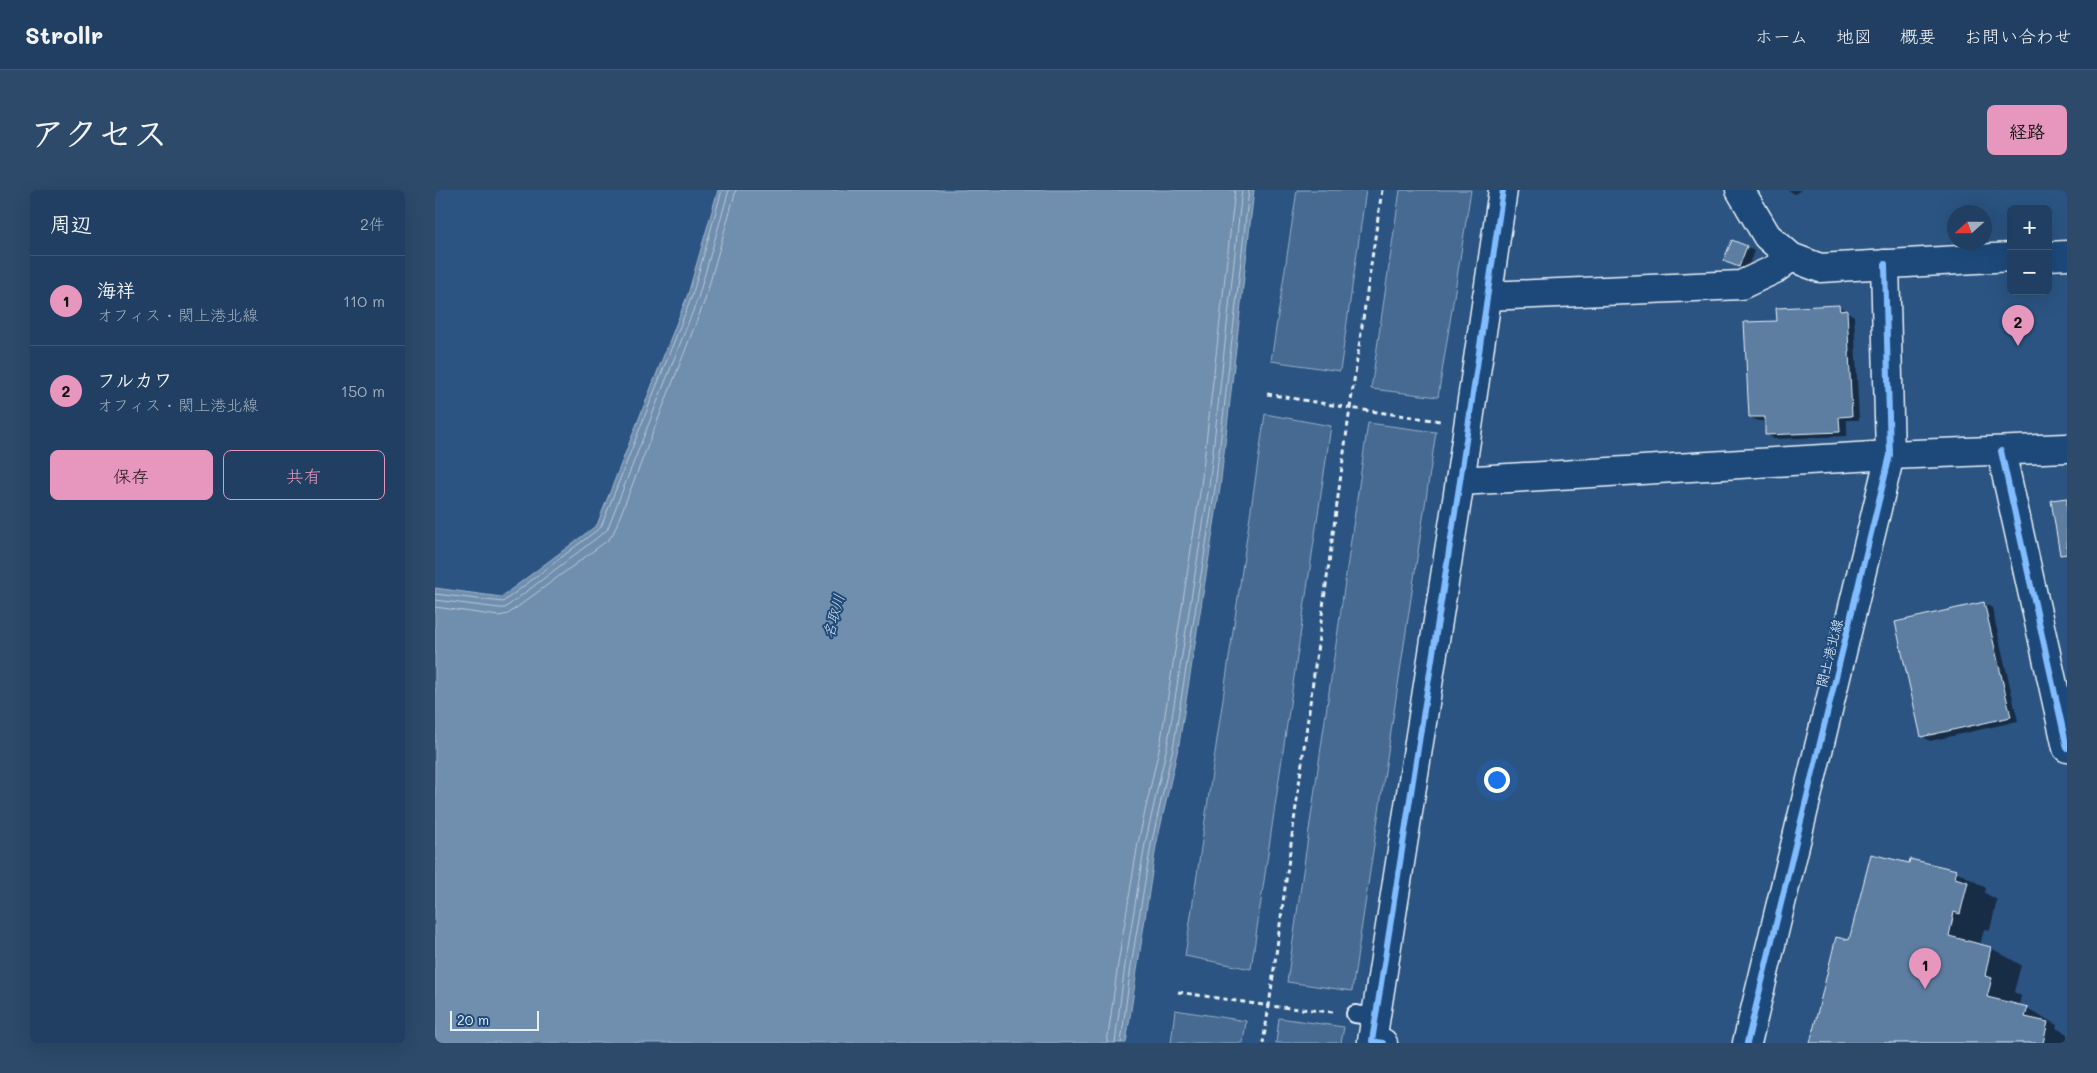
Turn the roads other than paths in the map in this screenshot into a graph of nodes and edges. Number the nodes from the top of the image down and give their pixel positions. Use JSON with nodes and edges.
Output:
{"nodes":[{"id":1,"x":1503,"y":190,"type":"edge"},
{"id":2,"x":1740,"y":190,"type":"edge"},
{"id":3,"x":2067,"y":254,"type":"edge"},
{"id":4,"x":2052,"y":256,"type":"edge"},
{"id":5,"x":1791,"y":257,"type":"junction"},
{"id":6,"x":2007,"y":258,"type":"edge"},
{"id":7,"x":1885,"y":264,"type":"junction"},
{"id":8,"x":1487,"y":296,"type":"junction"},
{"id":9,"x":2067,"y":448,"type":"edge"},
{"id":10,"x":2001,"y":451,"type":"junction"},
{"id":11,"x":1890,"y":455,"type":"junction"},
{"id":12,"x":1460,"y":481,"type":"junction"},
{"id":13,"x":2067,"y":748,"type":"edge"},
{"id":14,"x":1372,"y":1032,"type":"edge"},
{"id":15,"x":1747,"y":1043,"type":"edge"}],
"edges":[{"from":1,"to":8,"type":"street"},
{"from":2,"to":5,"type":"street"},
{"from":3,"to":4,"type":"street"},
{"from":5,"to":7,"type":"street"},
{"from":5,"to":8,"type":"street"},
{"from":6,"to":7,"type":"street"},
{"from":7,"to":11,"type":"street","name":"閖上港北線"},
{"from":8,"to":12,"type":"street"},
{"from":9,"to":10,"type":"street"},
{"from":10,"to":11,"type":"street"},
{"from":10,"to":13,"type":"street"},
{"from":11,"to":12,"type":"street"},
{"from":11,"to":15,"type":"street","name":"閖上港北線"},
{"from":12,"to":14,"type":"street"}]}
